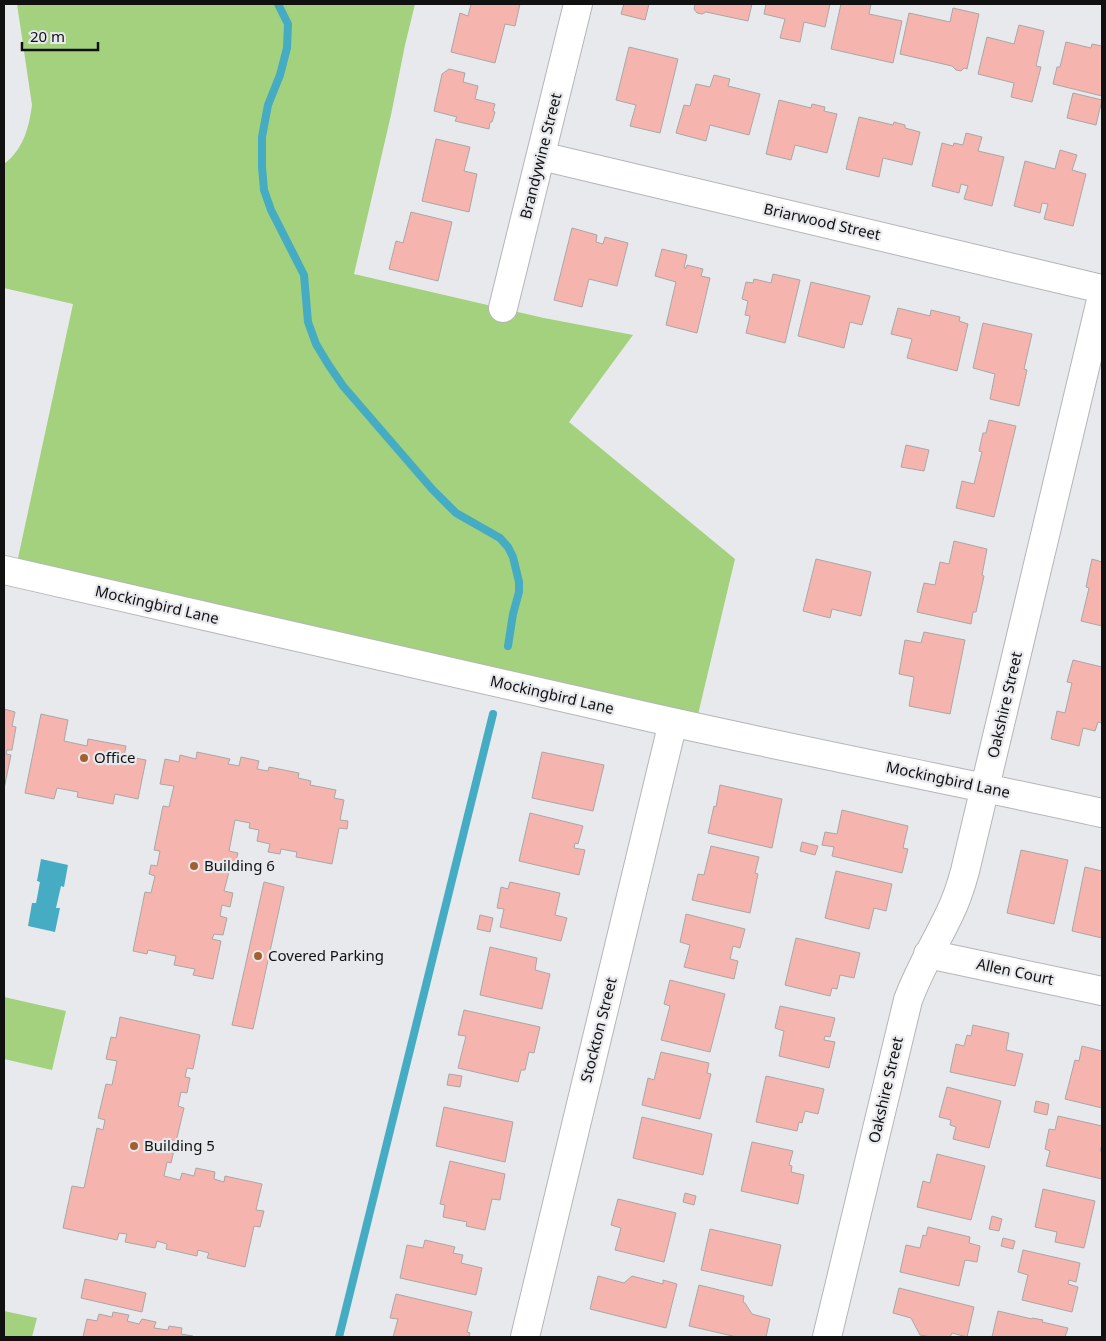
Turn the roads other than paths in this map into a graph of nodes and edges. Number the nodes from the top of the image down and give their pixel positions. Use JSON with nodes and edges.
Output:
{"nodes":[{"id":1,"x":578,"y":4,"type":"edge"},
{"id":2,"x":541,"y":156,"type":"junction"},
{"id":3,"x":1102,"y":288,"type":"edge"},
{"id":4,"x":1102,"y":296,"type":"edge"},
{"id":5,"x":503,"y":308,"type":"dead end"},
{"id":6,"x":4,"y":570,"type":"edge"},
{"id":7,"x":673,"y":722,"type":"junction"},
{"id":8,"x":986,"y":788,"type":"junction"},
{"id":9,"x":1102,"y":813,"type":"edge"},
{"id":10,"x":928,"y":954,"type":"junction"},
{"id":11,"x":1102,"y":991,"type":"edge"},
{"id":12,"x":525,"y":1337,"type":"edge"},
{"id":13,"x":826,"y":1337,"type":"edge"}],
"edges":[{"from":1,"to":2,"type":"street","name":"Brandywine Street"},
{"from":2,"to":3,"type":"street","name":"Briarwood Street"},
{"from":2,"to":5,"type":"street","name":"Brandywine Street"},
{"from":4,"to":8,"type":"street","name":"Oakshire Street"},
{"from":6,"to":7,"type":"street","name":"Mockingbird Lane"},
{"from":7,"to":8,"type":"street","name":"Mockingbird Lane"},
{"from":7,"to":12,"type":"street","name":"Stockton Street"},
{"from":8,"to":9,"type":"street","name":"Mockingbird Lane"},
{"from":8,"to":10,"type":"street","name":"Oakshire Street"},
{"from":10,"to":11,"type":"street","name":"Allen Court"},
{"from":10,"to":13,"type":"street","name":"Oakshire Street"}]}
